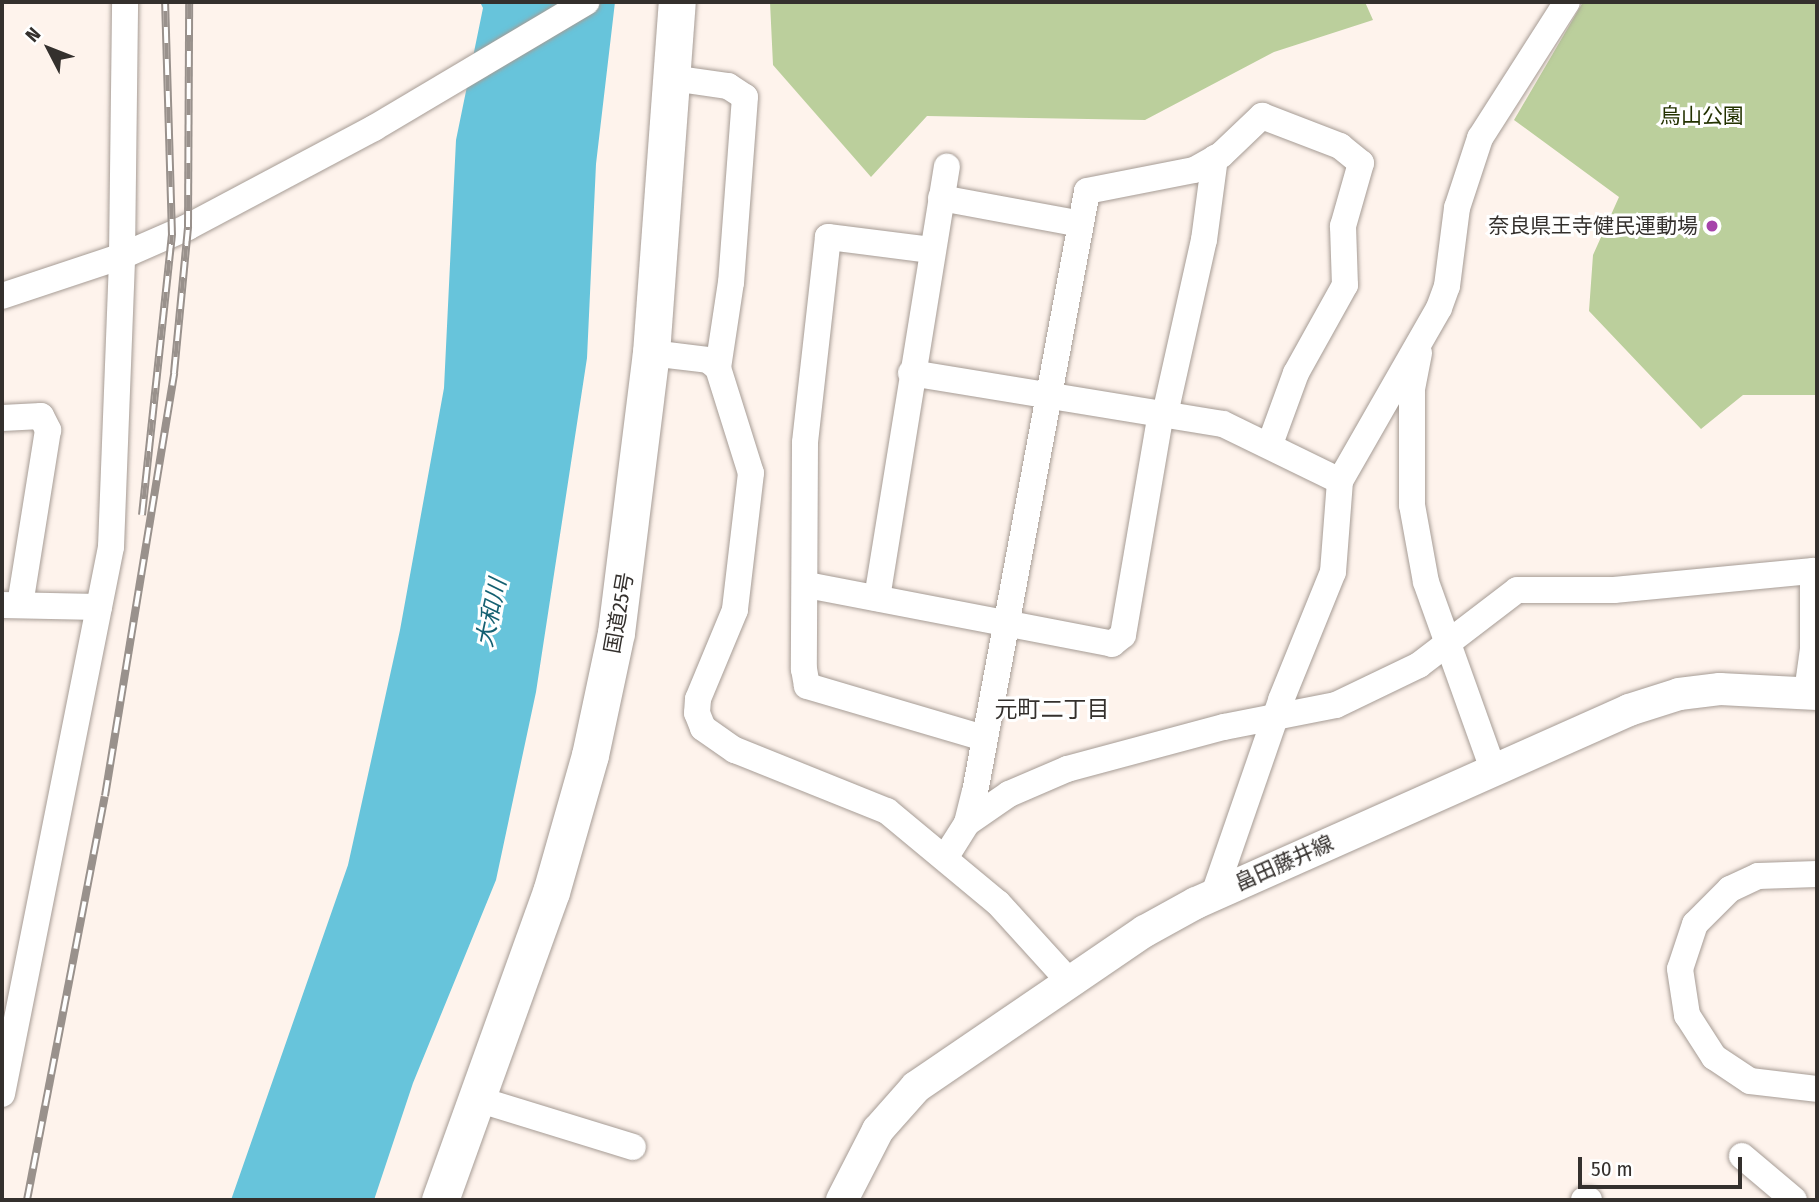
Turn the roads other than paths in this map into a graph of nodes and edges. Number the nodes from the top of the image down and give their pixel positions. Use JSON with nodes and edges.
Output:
{"nodes":[{"id":1,"x":125,"y":2,"type":"edge"},
{"id":2,"x":586,"y":2,"type":"edge"},
{"id":3,"x":677,"y":2,"type":"edge"},
{"id":4,"x":1567,"y":2,"type":"edge"},
{"id":5,"x":672,"y":78,"type":"junction"},
{"id":6,"x":1215,"y":158,"type":"junction"},
{"id":7,"x":947,"y":167,"type":"dead end"},
{"id":8,"x":941,"y":198,"type":"junction"},
{"id":9,"x":1081,"y":224,"type":"junction"},
{"id":10,"x":931,"y":250,"type":"junction"},
{"id":11,"x":122,"y":256,"type":"junction"},
{"id":12,"x":2,"y":296,"type":"edge"},
{"id":13,"x":1421,"y":344,"type":"junction"},
{"id":14,"x":652,"y":353,"type":"junction"},
{"id":15,"x":718,"y":368,"type":"junction"},
{"id":16,"x":911,"y":373,"type":"junction"},
{"id":17,"x":1048,"y":395,"type":"junction"},
{"id":18,"x":1163,"y":414,"type":"junction"},
{"id":19,"x":2,"y":418,"type":"edge"},
{"id":20,"x":1270,"y":444,"type":"junction"},
{"id":21,"x":1340,"y":481,"type":"junction"},
{"id":22,"x":807,"y":585,"type":"junction"},
{"id":23,"x":877,"y":598,"type":"junction"},
{"id":24,"x":11,"y":605,"type":"edge"},
{"id":25,"x":99,"y":607,"type":"junction"},
{"id":26,"x":1004,"y":623,"type":"junction"},
{"id":27,"x":1447,"y":643,"type":"junction"},
{"id":28,"x":1812,"y":693,"type":"edge"},
{"id":29,"x":1275,"y":717,"type":"junction"},
{"id":30,"x":984,"y":738,"type":"junction"},
{"id":31,"x":1493,"y":769,"type":"junction"},
{"id":32,"x":967,"y":823,"type":"junction"},
{"id":33,"x":945,"y":858,"type":"junction"},
{"id":34,"x":1817,"y":874,"type":"edge"},
{"id":35,"x":1214,"y":894,"type":"junction"},
{"id":36,"x":13,"y":978,"type":"edge"},
{"id":37,"x":1070,"y":982,"type":"junction"},
{"id":38,"x":1817,"y":1089,"type":"edge"},
{"id":39,"x":2,"y":1094,"type":"edge"},
{"id":40,"x":477,"y":1099,"type":"junction"},
{"id":41,"x":633,"y":1147,"type":"dead end"},
{"id":42,"x":1742,"y":1156,"type":"dead end"},
{"id":43,"x":440,"y":1200,"type":"edge"},
{"id":44,"x":842,"y":1200,"type":"edge"},
{"id":45,"x":1794,"y":1200,"type":"edge"}],
"edges":[{"from":1,"to":11,"type":"street"},
{"from":2,"to":11,"type":"street"},
{"from":3,"to":5,"type":"highway","name":"国道25号"},
{"from":4,"to":13,"type":"street"},
{"from":5,"to":14,"type":"highway","name":"国道25号"},
{"from":5,"to":15,"type":"street"},
{"from":6,"to":9,"type":"street"},
{"from":6,"to":18,"type":"street"},
{"from":6,"to":20,"type":"street"},
{"from":7,"to":8,"type":"street"},
{"from":8,"to":9,"type":"street"},
{"from":8,"to":10,"type":"street"},
{"from":9,"to":17,"type":"street"},
{"from":10,"to":16,"type":"street"},
{"from":10,"to":22,"type":"street"},
{"from":11,"to":12,"type":"street"},
{"from":11,"to":25,"type":"street"},
{"from":13,"to":21,"type":"street"},
{"from":13,"to":27,"type":"street"},
{"from":14,"to":15,"type":"street"},
{"from":14,"to":40,"type":"highway","name":"国道25号"},
{"from":15,"to":33,"type":"street"},
{"from":16,"to":17,"type":"street"},
{"from":16,"to":23,"type":"street"},
{"from":17,"to":18,"type":"street"},
{"from":17,"to":26,"type":"street"},
{"from":18,"to":20,"type":"street"},
{"from":18,"to":26,"type":"street"},
{"from":19,"to":24,"type":"street"},
{"from":20,"to":21,"type":"street"},
{"from":21,"to":29,"type":"street"},
{"from":22,"to":23,"type":"street"},
{"from":22,"to":30,"type":"street"},
{"from":23,"to":26,"type":"street"},
{"from":24,"to":25,"type":"street"},
{"from":25,"to":36,"type":"street"},
{"from":26,"to":30,"type":"street"},
{"from":27,"to":28,"type":"street"},
{"from":27,"to":29,"type":"street"},
{"from":27,"to":31,"type":"street"},
{"from":28,"to":31,"type":"main road","name":"畠田藤井線"},
{"from":29,"to":32,"type":"street"},
{"from":29,"to":35,"type":"street"},
{"from":30,"to":32,"type":"street"},
{"from":31,"to":35,"type":"main road","name":"畠田藤井線"},
{"from":32,"to":33,"type":"street"},
{"from":33,"to":37,"type":"street"},
{"from":34,"to":38,"type":"street"},
{"from":35,"to":37,"type":"main road","name":"畠田藤井線"},
{"from":36,"to":39,"type":"street"},
{"from":37,"to":44,"type":"main road","name":"畠田藤井線"},
{"from":40,"to":41,"type":"street"},
{"from":40,"to":43,"type":"highway","name":"国道25号"},
{"from":42,"to":45,"type":"street"}]}
